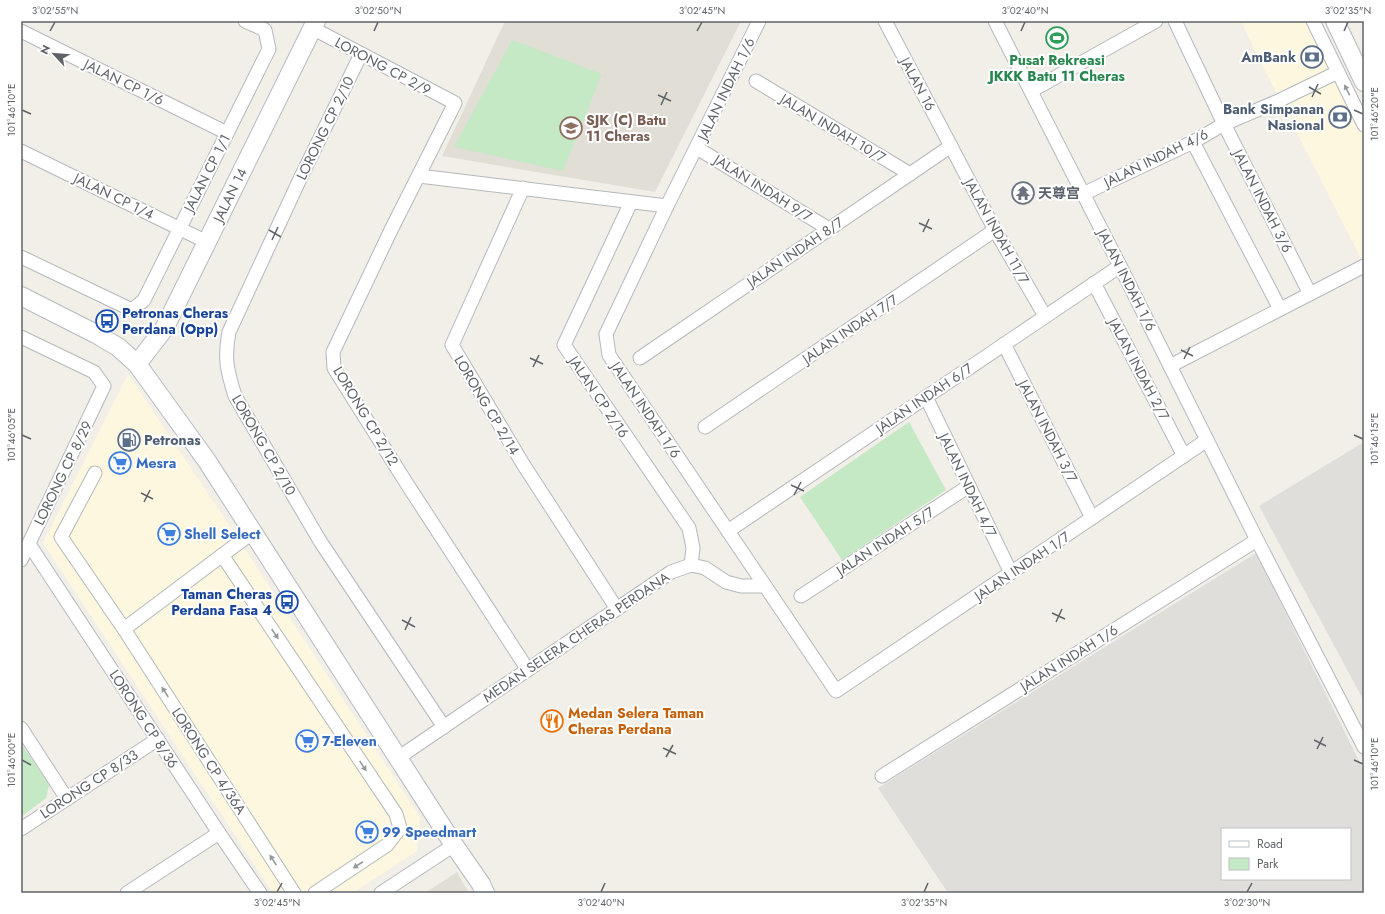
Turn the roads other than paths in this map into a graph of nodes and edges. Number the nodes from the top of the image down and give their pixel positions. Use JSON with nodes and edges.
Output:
{"nodes":[{"id":1,"x":245,"y":21,"type":"edge"},
{"id":2,"x":759,"y":21,"type":"edge"},
{"id":3,"x":885,"y":21,"type":"edge"},
{"id":4,"x":995,"y":21,"type":"edge"},
{"id":5,"x":1156,"y":21,"type":"edge"},
{"id":6,"x":1175,"y":21,"type":"edge"},
{"id":7,"x":1313,"y":21,"type":"edge"},
{"id":8,"x":1335,"y":21,"type":"edge"},
{"id":9,"x":1349,"y":21,"type":"edge"},
{"id":10,"x":314,"y":25,"type":"edge"},
{"id":11,"x":21,"y":31,"type":"edge"},
{"id":12,"x":1364,"y":53,"type":"edge"},
{"id":13,"x":361,"y":54,"type":"junction"},
{"id":14,"x":1338,"y":72,"type":"junction"},
{"id":15,"x":756,"y":81,"type":"dead end"},
{"id":16,"x":1364,"y":82,"type":"edge"},
{"id":17,"x":1031,"y":91,"type":"junction"},
{"id":18,"x":454,"y":103,"type":"joint"},
{"id":19,"x":1224,"y":124,"type":"junction"},
{"id":20,"x":1364,"y":125,"type":"edge"},
{"id":21,"x":227,"y":133,"type":"junction"},
{"id":22,"x":1193,"y":142,"type":"junction"},
{"id":23,"x":951,"y":146,"type":"junction"},
{"id":24,"x":697,"y":148,"type":"junction"},
{"id":25,"x":21,"y":151,"type":"edge"},
{"id":26,"x":910,"y":174,"type":"junction"},
{"id":27,"x":419,"y":176,"type":"junction"},
{"id":28,"x":522,"y":188,"type":"junction"},
{"id":29,"x":1083,"y":194,"type":"junction"},
{"id":30,"x":631,"y":202,"type":"junction"},
{"id":31,"x":667,"y":206,"type":"junction"},
{"id":32,"x":179,"y":228,"type":"junction"},
{"id":33,"x":828,"y":229,"type":"junction"},
{"id":34,"x":995,"y":230,"type":"junction"},
{"id":35,"x":207,"y":242,"type":"junction"},
{"id":36,"x":21,"y":257,"type":"edge"},
{"id":37,"x":1120,"y":266,"type":"junction"},
{"id":38,"x":1364,"y":266,"type":"edge"},
{"id":39,"x":1094,"y":283,"type":"junction"},
{"id":40,"x":1310,"y":294,"type":"junction"},
{"id":41,"x":21,"y":296,"type":"edge"},
{"id":42,"x":1280,"y":309,"type":"junction"},
{"id":43,"x":1045,"y":316,"type":"junction"},
{"id":44,"x":21,"y":337,"type":"edge"},
{"id":45,"x":1004,"y":344,"type":"junction"},
{"id":46,"x":640,"y":358,"type":"dead end"},
{"id":47,"x":137,"y":364,"type":"junction"},
{"id":48,"x":1170,"y":366,"type":"junction"},
{"id":49,"x":926,"y":397,"type":"junction"},
{"id":50,"x":705,"y":428,"type":"dead end"},
{"id":51,"x":1207,"y":440,"type":"junction"},
{"id":52,"x":1184,"y":456,"type":"junction"},
{"id":53,"x":95,"y":473,"type":"dead end"},
{"id":54,"x":969,"y":486,"type":"junction"},
{"id":55,"x":1092,"y":518,"type":"junction"},
{"id":56,"x":728,"y":531,"type":"junction"},
{"id":57,"x":253,"y":532,"type":"junction"},
{"id":58,"x":1257,"y":540,"type":"junction"},
{"id":59,"x":29,"y":544,"type":"junction"},
{"id":60,"x":222,"y":555,"type":"junction"},
{"id":61,"x":21,"y":560,"type":"edge"},
{"id":62,"x":691,"y":565,"type":"junction"},
{"id":63,"x":1011,"y":573,"type":"junction"},
{"id":64,"x":765,"y":586,"type":"junction"},
{"id":65,"x":801,"y":596,"type":"dead end"},
{"id":66,"x":617,"y":609,"type":"junction"},
{"id":67,"x":124,"y":629,"type":"junction"},
{"id":68,"x":528,"y":670,"type":"junction"},
{"id":69,"x":836,"y":691,"type":"joint"},
{"id":70,"x":444,"y":727,"type":"junction"},
{"id":71,"x":21,"y":728,"type":"edge"},
{"id":72,"x":158,"y":739,"type":"junction"},
{"id":73,"x":1364,"y":747,"type":"edge"},
{"id":74,"x":398,"y":758,"type":"junction"},
{"id":75,"x":882,"y":776,"type":"dead end"},
{"id":76,"x":67,"y":799,"type":"junction"},
{"id":77,"x":21,"y":829,"type":"edge"},
{"id":78,"x":219,"y":833,"type":"junction"},
{"id":79,"x":454,"y":845,"type":"junction"},
{"id":80,"x":127,"y":893,"type":"edge"},
{"id":81,"x":260,"y":893,"type":"edge"},
{"id":82,"x":294,"y":893,"type":"edge"},
{"id":83,"x":315,"y":893,"type":"edge"},
{"id":84,"x":381,"y":893,"type":"edge"},
{"id":85,"x":485,"y":893,"type":"edge"}],
"edges":[{"from":1,"to":21,"type":"street","name":"JALAN CP 1/1"},
{"from":2,"to":24,"type":"street","name":"JALAN INDAH 1/6"},
{"from":3,"to":23,"type":"street","name":"JALAN 16"},
{"from":4,"to":17,"type":"street","name":"JALAN INDAH 1/6"},
{"from":5,"to":17,"type":"street"},
{"from":6,"to":19,"type":"street","name":"JALAN INDAH 3/6"},
{"from":7,"to":14,"type":"street"},
{"from":8,"to":16,"type":"street"},
{"from":9,"to":12,"type":"street"},
{"from":10,"to":13,"type":"street","name":"LORONG CP 2/9"},
{"from":10,"to":35,"type":"street","name":"JALAN 14"},
{"from":11,"to":21,"type":"street","name":"JALAN CP 1/6"},
{"from":13,"to":18,"type":"street","name":"LORONG CP 2/9"},
{"from":13,"to":70,"type":"street","name":"LORONG CP 2/10"},
{"from":14,"to":19,"type":"street","name":"JALAN INDAH 4/6"},
{"from":20,"to":14,"type":"street","one_way":true},
{"from":15,"to":26,"type":"street","name":"JALAN INDAH 10/7"},
{"from":17,"to":29,"type":"street","name":"JALAN INDAH 1/6"},
{"from":18,"to":27,"type":"street","name":"LORONG CP 2/12"},
{"from":19,"to":22,"type":"street","name":"JALAN INDAH 4/6"},
{"from":19,"to":40,"type":"street","name":"JALAN INDAH 3/6"},
{"from":21,"to":32,"type":"street","name":"JALAN CP 1/1"},
{"from":22,"to":29,"type":"street","name":"JALAN INDAH 4/6"},
{"from":22,"to":42,"type":"street"},
{"from":23,"to":26,"type":"street","name":"JALAN INDAH 8/7"},
{"from":23,"to":34,"type":"street","name":"JALAN INDAH 11/7"},
{"from":24,"to":31,"type":"street","name":"JALAN INDAH 1/6"},
{"from":24,"to":33,"type":"street","name":"JALAN INDAH 9/7"},
{"from":25,"to":32,"type":"street","name":"JALAN CP 1/4"},
{"from":26,"to":33,"type":"street","name":"JALAN INDAH 8/7"},
{"from":27,"to":28,"type":"street"},
{"from":27,"to":68,"type":"street","name":"LORONG CP 2/12"},
{"from":28,"to":30,"type":"street"},
{"from":28,"to":66,"type":"street","name":"LORONG CP 2/14"},
{"from":29,"to":37,"type":"street","name":"JALAN INDAH 1/6"},
{"from":30,"to":31,"type":"street"},
{"from":30,"to":62,"type":"street","name":"JALAN CP 2/16"},
{"from":31,"to":56,"type":"street","name":"JALAN INDAH 1/6"},
{"from":32,"to":35,"type":"street","name":"JALAN CP 1/4"},
{"from":32,"to":36,"type":"street","name":"JALAN CP 1/1"},
{"from":33,"to":46,"type":"street","name":"JALAN INDAH 8/7"},
{"from":34,"to":43,"type":"street","name":"JALAN INDAH 11/7"},
{"from":34,"to":50,"type":"street","name":"JALAN INDAH 7/7"},
{"from":35,"to":47,"type":"street","name":"JALAN 14"},
{"from":37,"to":39,"type":"street","name":"JALAN INDAH 6/7"},
{"from":37,"to":48,"type":"street","name":"JALAN INDAH 1/6"},
{"from":38,"to":40,"type":"street"},
{"from":39,"to":43,"type":"street","name":"JALAN INDAH 6/7"},
{"from":39,"to":52,"type":"street","name":"JALAN INDAH 2/7"},
{"from":40,"to":42,"type":"street"},
{"from":41,"to":47,"type":"street"},
{"from":42,"to":48,"type":"street"},
{"from":43,"to":45,"type":"street","name":"JALAN INDAH 6/7"},
{"from":44,"to":59,"type":"street","name":"LORONG CP 8/29"},
{"from":45,"to":49,"type":"street","name":"JALAN INDAH 6/7"},
{"from":45,"to":55,"type":"street","name":"JALAN INDAH 3/7"},
{"from":47,"to":57,"type":"street"},
{"from":48,"to":51,"type":"street","name":"JALAN INDAH 1/6"},
{"from":49,"to":54,"type":"street","name":"JALAN INDAH 4/7"},
{"from":49,"to":56,"type":"street","name":"JALAN INDAH 6/7"},
{"from":51,"to":52,"type":"street","name":"JALAN INDAH 1/7"},
{"from":51,"to":58,"type":"street","name":"JALAN INDAH 1/6"},
{"from":52,"to":55,"type":"street","name":"JALAN INDAH 1/7"},
{"from":53,"to":67,"type":"street","name":"LORONG CP 4/36A"},
{"from":54,"to":63,"type":"street","name":"JALAN INDAH 4/7"},
{"from":54,"to":65,"type":"street","name":"JALAN INDAH 5/7"},
{"from":55,"to":63,"type":"street","name":"JALAN INDAH 1/7"},
{"from":56,"to":64,"type":"street","name":"JALAN INDAH 1/6"},
{"from":57,"to":60,"type":"street"},
{"from":57,"to":74,"type":"street"},
{"from":58,"to":73,"type":"street","name":"JALAN INDAH 1/6"},
{"from":58,"to":75,"type":"street","name":"JALAN INDAH 1/6"},
{"from":59,"to":61,"type":"street","name":"LORONG CP 8/29"},
{"from":59,"to":72,"type":"street","name":"LORONG CP 8/36"},
{"from":60,"to":67,"type":"street"},
{"from":60,"to":83,"type":"street","one_way":true},
{"from":62,"to":64,"type":"street"},
{"from":62,"to":66,"type":"street","name":"MEDAN SELERA CHERAS PERDANA"},
{"from":63,"to":69,"type":"street","name":"JALAN INDAH 1/7"},
{"from":64,"to":69,"type":"street","name":"JALAN INDAH 1/6"},
{"from":66,"to":68,"type":"street","name":"MEDAN SELERA CHERAS PERDANA"},
{"from":82,"to":67,"type":"street","name":"LORONG CP 4/36A","one_way":true},
{"from":68,"to":70,"type":"street","name":"MEDAN SELERA CHERAS PERDANA"},
{"from":70,"to":74,"type":"street","name":"MEDAN SELERA CHERAS PERDANA"},
{"from":71,"to":76,"type":"street"},
{"from":72,"to":76,"type":"street","name":"LORONG CP 8/33"},
{"from":72,"to":78,"type":"street","name":"LORONG CP 8/36"},
{"from":74,"to":79,"type":"street"},
{"from":76,"to":77,"type":"street","name":"LORONG CP 8/33"},
{"from":78,"to":80,"type":"street"},
{"from":78,"to":81,"type":"street","name":"LORONG CP 8/36"},
{"from":79,"to":84,"type":"street"},
{"from":79,"to":85,"type":"street"}]}
